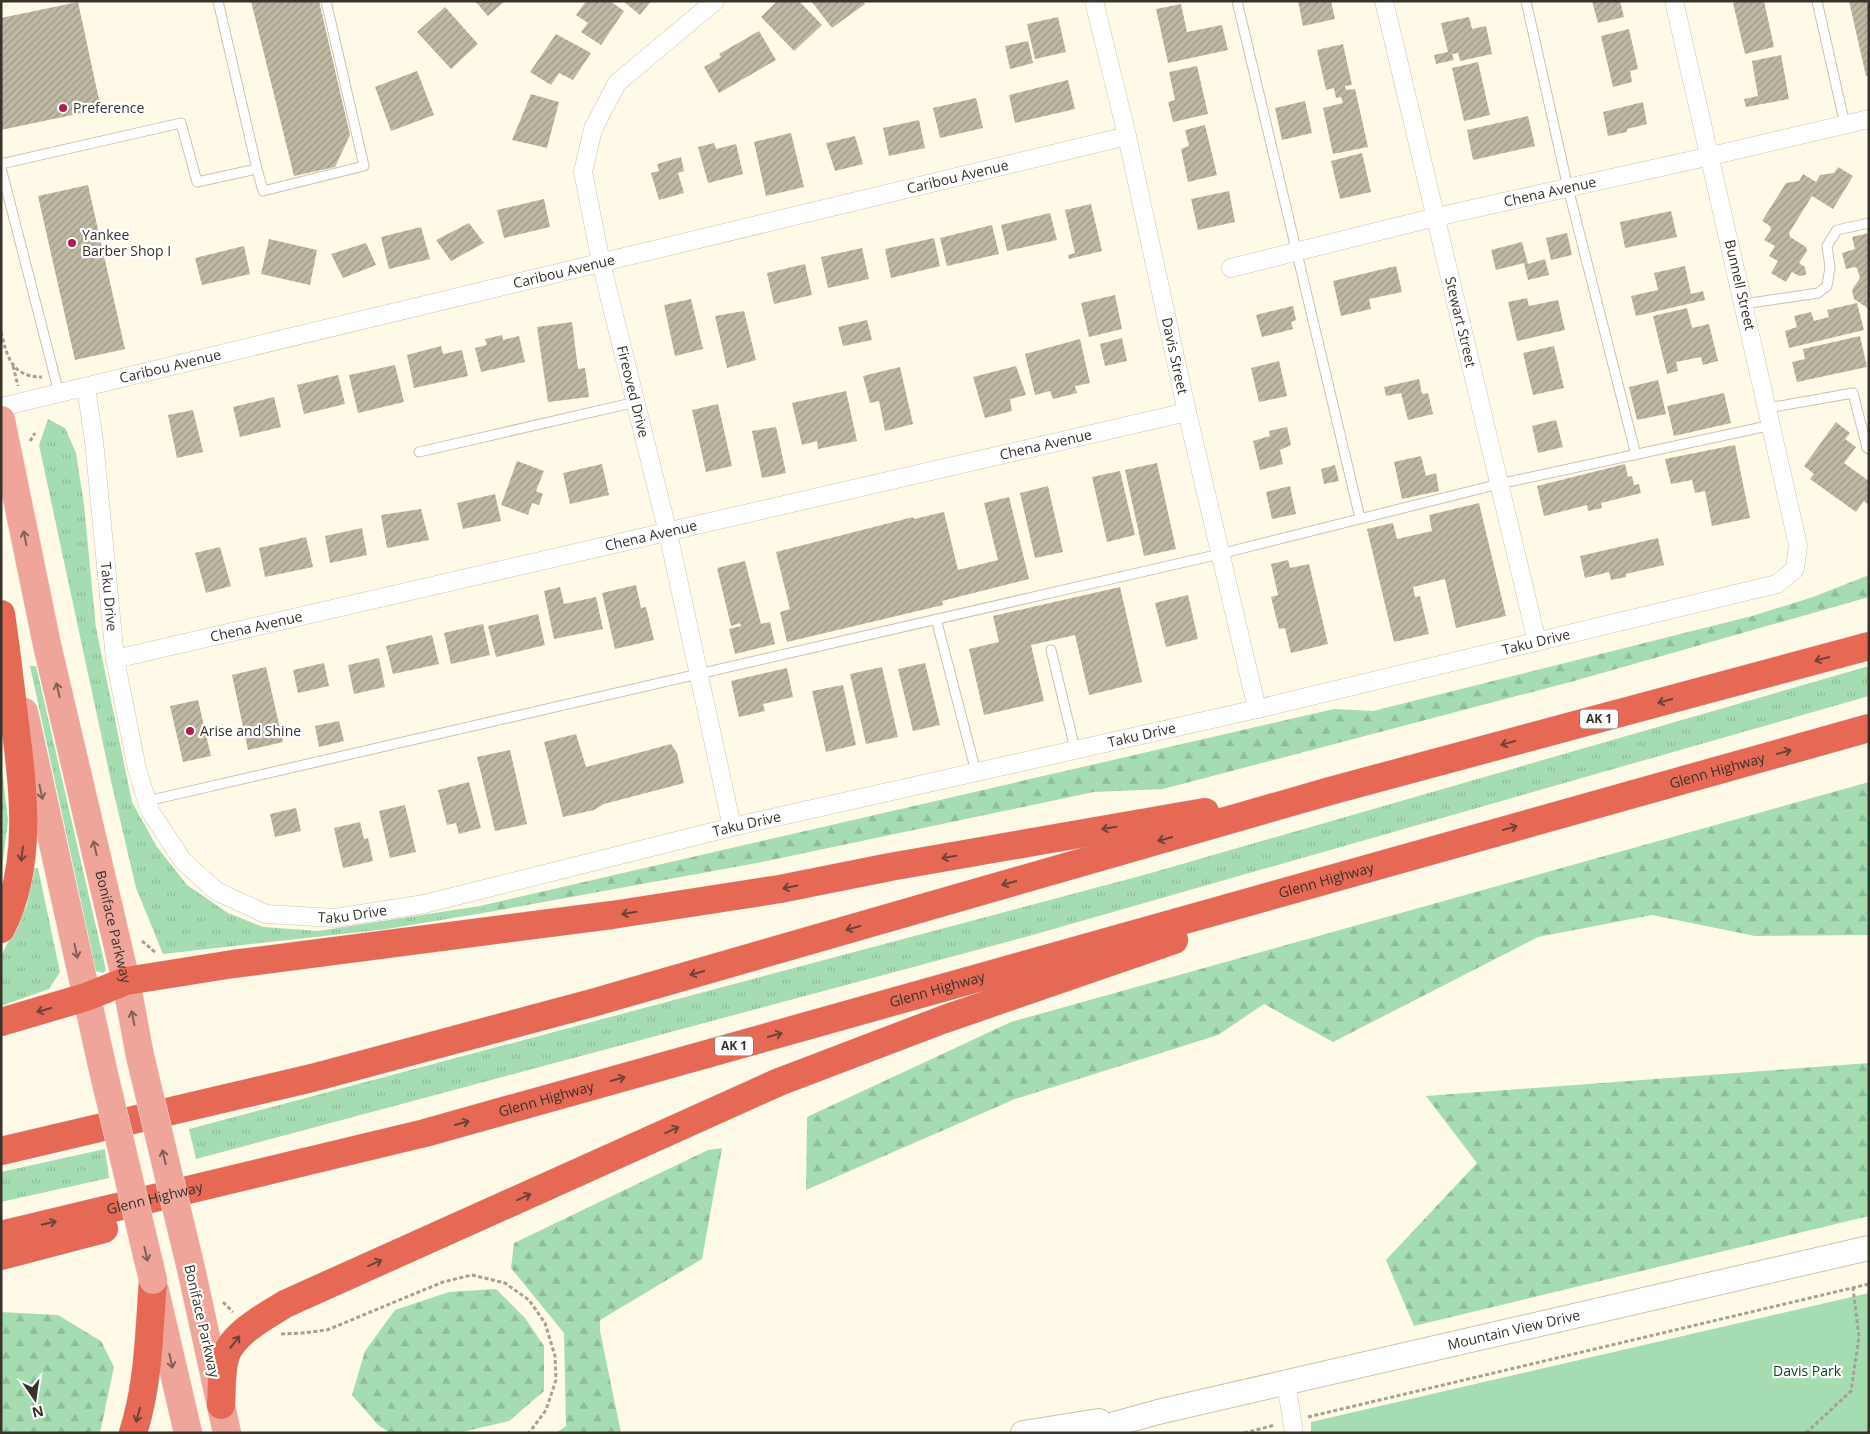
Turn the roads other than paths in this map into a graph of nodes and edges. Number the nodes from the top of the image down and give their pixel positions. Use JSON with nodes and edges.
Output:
{"nodes":[{"id":1,"x":218,"y":1,"type":"edge"},
{"id":2,"x":326,"y":1,"type":"edge"},
{"id":3,"x":715,"y":1,"type":"edge"},
{"id":4,"x":1094,"y":1,"type":"edge"},
{"id":5,"x":1237,"y":1,"type":"edge"},
{"id":6,"x":1384,"y":1,"type":"edge"},
{"id":7,"x":1526,"y":1,"type":"edge"},
{"id":8,"x":1674,"y":1,"type":"edge"},
{"id":9,"x":1817,"y":1,"type":"edge"},
{"id":10,"x":1869,"y":119,"type":"edge"},
{"id":11,"x":1845,"y":125,"type":"junction"},
{"id":12,"x":1126,"y":136,"type":"junction"},
{"id":13,"x":1711,"y":156,"type":"junction"},
{"id":14,"x":1,"y":166,"type":"edge"},
{"id":15,"x":257,"y":169,"type":"junction"},
{"id":16,"x":1568,"y":188,"type":"junction"},
{"id":17,"x":1436,"y":217,"type":"junction"},
{"id":18,"x":1869,"y":223,"type":"edge"},
{"id":19,"x":1296,"y":252,"type":"junction"},
{"id":20,"x":601,"y":263,"type":"junction"},
{"id":21,"x":1231,"y":268,"type":"dead end"},
{"id":22,"x":1744,"y":304,"type":"junction"},
{"id":23,"x":57,"y":385,"type":"junction"},
{"id":24,"x":86,"y":387,"type":"junction"},
{"id":25,"x":636,"y":402,"type":"junction"},
{"id":26,"x":1,"y":407,"type":"edge"},
{"id":27,"x":1187,"y":412,"type":"junction"},
{"id":28,"x":1770,"y":417,"type":"junction"},
{"id":29,"x":1,"y":420,"type":"edge"},
{"id":30,"x":1869,"y":449,"type":"edge"},
{"id":31,"x":419,"y":452,"type":"dead end"},
{"id":32,"x":1636,"y":455,"type":"junction"},
{"id":33,"x":1499,"y":484,"type":"junction"},
{"id":34,"x":1360,"y":518,"type":"junction"},
{"id":35,"x":668,"y":533,"type":"junction"},
{"id":36,"x":1220,"y":554,"type":"junction"},
{"id":37,"x":1796,"y":569,"type":"joint"},
{"id":38,"x":1,"y":608,"type":"edge"},
{"id":39,"x":1,"y":614,"type":"edge"},
{"id":40,"x":936,"y":619,"type":"junction"},
{"id":41,"x":1537,"y":642,"type":"junction"},
{"id":42,"x":1869,"y":646,"type":"edge"},
{"id":43,"x":1051,"y":650,"type":"dead end"},
{"id":44,"x":115,"y":659,"type":"junction"},
{"id":45,"x":699,"y":675,"type":"junction"},
{"id":46,"x":1257,"y":709,"type":"junction"},
{"id":47,"x":1869,"y":728,"type":"edge"},
{"id":48,"x":1075,"y":749,"type":"junction"},
{"id":49,"x":976,"y":772,"type":"junction"},
{"id":50,"x":1330,"y":791,"type":"junction"},
{"id":51,"x":147,"y":801,"type":"junction"},
{"id":52,"x":732,"y":827,"type":"junction"},
{"id":53,"x":1463,"y":841,"type":"junction"},
{"id":54,"x":1,"y":929,"type":"edge"},
{"id":55,"x":126,"y":981,"type":"junction"},
{"id":56,"x":86,"y":998,"type":"junction"},
{"id":57,"x":1,"y":1022,"type":"edge"},
{"id":58,"x":424,"y":1133,"type":"junction"},
{"id":59,"x":1,"y":1151,"type":"edge"},
{"id":60,"x":1,"y":1235,"type":"edge"},
{"id":61,"x":1869,"y":1248,"type":"edge"},
{"id":62,"x":1,"y":1256,"type":"edge"},
{"id":63,"x":153,"y":1280,"type":"junction"},
{"id":64,"x":1286,"y":1382,"type":"junction"},
{"id":65,"x":221,"y":1405,"type":"junction"},
{"id":66,"x":1158,"y":1412,"type":"junction"},
{"id":67,"x":1294,"y":1427,"type":"edge"},
{"id":68,"x":133,"y":1433,"type":"edge"},
{"id":69,"x":188,"y":1433,"type":"edge"},
{"id":70,"x":227,"y":1433,"type":"edge"},
{"id":71,"x":1023,"y":1433,"type":"edge"},
{"id":72,"x":1082,"y":1433,"type":"edge"}],
"edges":[{"from":1,"to":15,"type":"lane"},
{"from":2,"to":15,"type":"lane"},
{"from":3,"to":20,"type":"street","name":"Fireoved Drive"},
{"from":4,"to":12,"type":"street","name":"Davis Street"},
{"from":5,"to":19,"type":"lane"},
{"from":6,"to":17,"type":"street","name":"Stewart Street"},
{"from":7,"to":16,"type":"lane"},
{"from":8,"to":13,"type":"street","name":"Bunnell Street"},
{"from":9,"to":11,"type":"lane"},
{"from":10,"to":11,"type":"street","name":"Chena Avenue"},
{"from":11,"to":13,"type":"street","name":"Chena Avenue"},
{"from":12,"to":20,"type":"street","name":"Caribou Avenue"},
{"from":12,"to":27,"type":"street","name":"Davis Street"},
{"from":13,"to":16,"type":"street","name":"Chena Avenue"},
{"from":13,"to":22,"type":"street","name":"Bunnell Street"},
{"from":14,"to":15,"type":"lane"},
{"from":14,"to":23,"type":"lane"},
{"from":16,"to":17,"type":"street","name":"Chena Avenue"},
{"from":16,"to":32,"type":"lane"},
{"from":17,"to":19,"type":"street","name":"Chena Avenue"},
{"from":17,"to":33,"type":"street","name":"Stewart Street"},
{"from":18,"to":22,"type":"lane"},
{"from":19,"to":21,"type":"street","name":"Chena Avenue"},
{"from":19,"to":34,"type":"lane"},
{"from":20,"to":24,"type":"street","name":"Caribou Avenue"},
{"from":20,"to":25,"type":"street","name":"Fireoved Drive"},
{"from":22,"to":28,"type":"street","name":"Bunnell Street"},
{"from":23,"to":24,"type":"street","name":"Caribou Avenue"},
{"from":23,"to":26,"type":"street","name":"Caribou Avenue"},
{"from":24,"to":44,"type":"street","name":"Taku Drive"},
{"from":25,"to":31,"type":"lane"},
{"from":25,"to":35,"type":"street","name":"Fireoved Drive"},
{"from":27,"to":35,"type":"street","name":"Chena Avenue"},
{"from":27,"to":36,"type":"street","name":"Davis Street"},
{"from":28,"to":30,"type":"lane"},
{"from":28,"to":32,"type":"lane"},
{"from":28,"to":37,"type":"street","name":"Bunnell Street"},
{"from":55,"to":29,"type":"main road","name":"Boniface Parkway","one_way":true},
{"from":32,"to":33,"type":"lane"},
{"from":33,"to":34,"type":"lane"},
{"from":33,"to":41,"type":"street","name":"Stewart Street"},
{"from":34,"to":36,"type":"lane"},
{"from":35,"to":44,"type":"street","name":"Chena Avenue"},
{"from":35,"to":45,"type":"street","name":"Fireoved Drive"},
{"from":36,"to":40,"type":"lane"},
{"from":36,"to":46,"type":"street","name":"Davis Street"},
{"from":37,"to":41,"type":"street","name":"Taku Drive"},
{"from":38,"to":56,"type":"main road","one_way":true},
{"from":39,"to":54,"type":"highway","one_way":true},
{"from":40,"to":45,"type":"lane"},
{"from":40,"to":49,"type":"lane"},
{"from":41,"to":46,"type":"street","name":"Taku Drive"},
{"from":42,"to":50,"type":"highway","number":"AK 1","one_way":true},
{"from":43,"to":48,"type":"lane"},
{"from":44,"to":51,"type":"street","name":"Taku Drive"},
{"from":45,"to":51,"type":"lane"},
{"from":45,"to":52,"type":"street","name":"Fireoved Drive"},
{"from":46,"to":48,"type":"street","name":"Taku Drive"},
{"from":53,"to":47,"type":"highway","name":"Glenn Highway","number":"AK 1","one_way":true},
{"from":48,"to":49,"type":"street","name":"Taku Drive"},
{"from":49,"to":52,"type":"street","name":"Taku Drive"},
{"from":50,"to":55,"type":"highway","one_way":true},
{"from":50,"to":59,"type":"highway","number":"AK 1","one_way":true},
{"from":51,"to":52,"type":"street","name":"Taku Drive"},
{"from":58,"to":53,"type":"highway","name":"Glenn Highway","number":"AK 1","one_way":true},
{"from":65,"to":53,"type":"highway","one_way":true},
{"from":55,"to":56,"type":"highway"},
{"from":65,"to":55,"type":"main road","name":"Boniface Parkway","one_way":true,"bridge":true},
{"from":56,"to":57,"type":"highway","one_way":true},
{"from":56,"to":63,"type":"main road","one_way":true,"bridge":true},
{"from":60,"to":58,"type":"highway","name":"Glenn Highway","number":"AK 1","one_way":true},
{"from":58,"to":62,"type":"highway"},
{"from":61,"to":64,"type":"street","name":"Mountain View Drive"},
{"from":63,"to":68,"type":"highway","one_way":true},
{"from":63,"to":69,"type":"main road","one_way":true},
{"from":64,"to":66,"type":"street","name":"Mountain View Drive"},
{"from":64,"to":67,"type":"street"},
{"from":65,"to":70,"type":"main road","name":"Boniface Parkway"},
{"from":66,"to":71,"type":"street","name":"Mountain View Drive"},
{"from":66,"to":72,"type":"street","name":"Mountain View Drive"}]}
